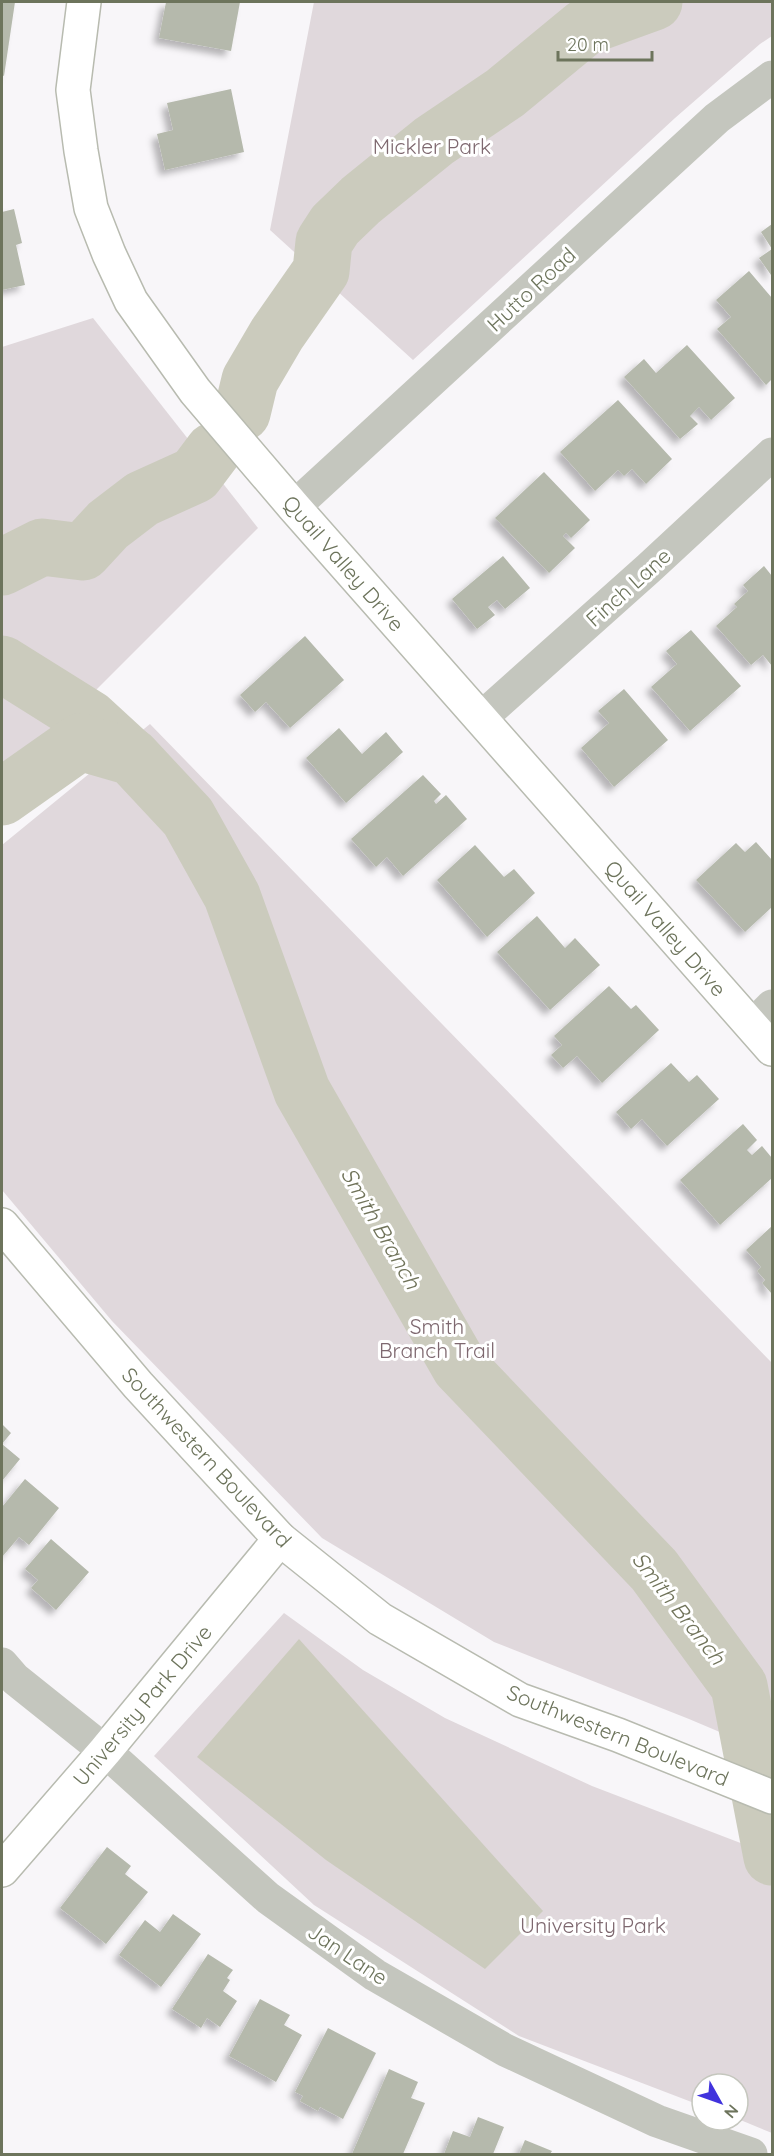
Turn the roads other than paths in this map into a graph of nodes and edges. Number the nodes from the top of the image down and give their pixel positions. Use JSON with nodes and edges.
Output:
{"nodes":[{"id":1,"x":84,"y":2,"type":"edge"},
{"id":2,"x":772,"y":77,"type":"edge"},
{"id":3,"x":772,"y":454,"type":"edge"},
{"id":4,"x":294,"y":507,"type":"junction"},
{"id":5,"x":481,"y":718,"type":"junction"},
{"id":6,"x":766,"y":1027,"type":"edge"},
{"id":7,"x":2,"y":1225,"type":"edge"},
{"id":8,"x":280,"y":1539,"type":"junction"},
{"id":9,"x":2,"y":1664,"type":"edge"},
{"id":10,"x":105,"y":1751,"type":"junction"},
{"id":11,"x":772,"y":1797,"type":"edge"},
{"id":12,"x":2,"y":1870,"type":"edge"},
{"id":13,"x":751,"y":2154,"type":"edge"}],
"edges":[{"from":1,"to":4,"type":"street","name":"Quail Valley Drive"},
{"from":2,"to":4,"type":"street","name":"Hutto Road"},
{"from":3,"to":5,"type":"street","name":"Finch Lane"},
{"from":4,"to":5,"type":"street","name":"Quail Valley Drive"},
{"from":5,"to":6,"type":"street","name":"Quail Valley Drive"},
{"from":7,"to":8,"type":"street","name":"Southwestern Boulevard"},
{"from":8,"to":10,"type":"street","name":"University Park Drive"},
{"from":8,"to":11,"type":"street","name":"Southwestern Boulevard"},
{"from":9,"to":10,"type":"street","name":"Jan Lane"},
{"from":10,"to":12,"type":"street","name":"University Park Drive"},
{"from":10,"to":13,"type":"street","name":"Jan Lane"}]}
